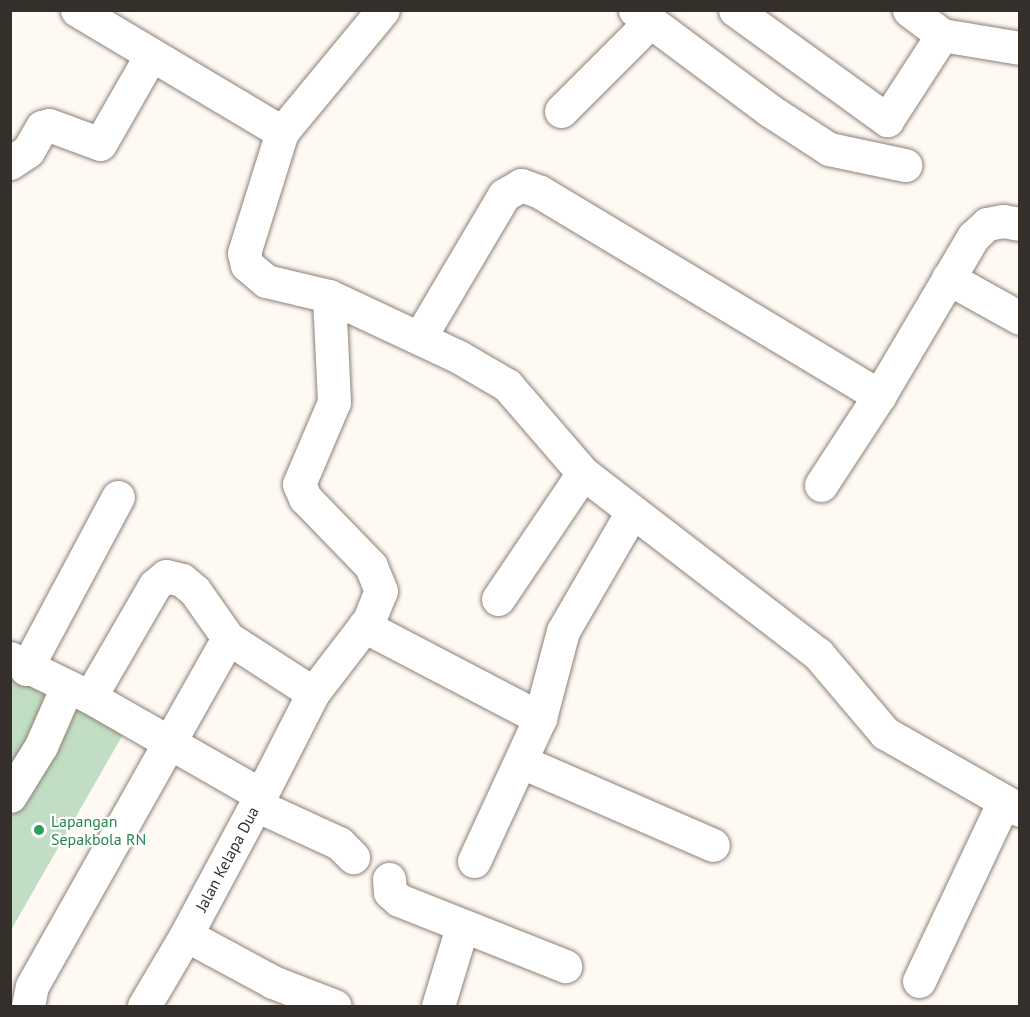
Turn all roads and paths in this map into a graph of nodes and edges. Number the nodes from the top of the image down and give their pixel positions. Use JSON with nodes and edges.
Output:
{"nodes":[{"id":1,"x":78,"y":10,"type":"edge"},
{"id":2,"x":735,"y":10,"type":"edge"},
{"id":3,"x":909,"y":10,"type":"edge"},
{"id":4,"x":375,"y":12,"type":"edge"},
{"id":5,"x":643,"y":16,"type":"edge"},
{"id":6,"x":942,"y":35,"type":"junction"},
{"id":7,"x":1020,"y":48,"type":"edge"},
{"id":8,"x":151,"y":55,"type":"junction"},
{"id":9,"x":561,"y":111,"type":"dead end"},
{"id":10,"x":282,"y":132,"type":"junction"},
{"id":11,"x":10,"y":163,"type":"edge"},
{"id":12,"x":905,"y":165,"type":"dead end"},
{"id":13,"x":1020,"y":224,"type":"edge"},
{"id":14,"x":948,"y":278,"type":"junction"},
{"id":15,"x":329,"y":296,"type":"junction"},
{"id":16,"x":1020,"y":318,"type":"edge"},
{"id":17,"x":420,"y":337,"type":"junction"},
{"id":18,"x":879,"y":396,"type":"junction"},
{"id":19,"x":583,"y":473,"type":"junction"},
{"id":20,"x":821,"y":485,"type":"dead end"},
{"id":21,"x":118,"y":497,"type":"dead end"},
{"id":22,"x":632,"y":512,"type":"junction"},
{"id":23,"x":498,"y":599,"type":"dead end"},
{"id":24,"x":364,"y":626,"type":"junction"},
{"id":25,"x":228,"y":638,"type":"junction"},
{"id":26,"x":18,"y":663,"type":"edge"},
{"id":27,"x":78,"y":693,"type":"junction"},
{"id":28,"x":313,"y":693,"type":"junction"},
{"id":29,"x":540,"y":718,"type":"junction"},
{"id":30,"x":166,"y":744,"type":"junction"},
{"id":31,"x":522,"y":762,"type":"junction"},
{"id":32,"x":10,"y":796,"type":"edge"},
{"id":33,"x":259,"y":800,"type":"junction"},
{"id":34,"x":1012,"y":806,"type":"edge"},
{"id":35,"x":713,"y":845,"type":"dead end"},
{"id":36,"x":353,"y":857,"type":"dead end"},
{"id":37,"x":474,"y":861,"type":"dead end"},
{"id":38,"x":389,"y":879,"type":"dead end"},
{"id":39,"x":462,"y":927,"type":"junction"},
{"id":40,"x":186,"y":935,"type":"junction"},
{"id":41,"x":565,"y":966,"type":"dead end"},
{"id":42,"x":919,"y":981,"type":"dead end"},
{"id":43,"x":28,"y":1006,"type":"edge"},
{"id":44,"x":144,"y":1006,"type":"edge"},
{"id":45,"x":335,"y":1006,"type":"edge"},
{"id":46,"x":438,"y":1006,"type":"edge"}],
"edges":[{"from":1,"to":8,"type":"street"},
{"from":2,"to":6,"type":"street"},
{"from":3,"to":6,"type":"street"},
{"from":4,"to":10,"type":"street"},
{"from":5,"to":9,"type":"street"},
{"from":5,"to":12,"type":"street"},
{"from":6,"to":7,"type":"street"},
{"from":8,"to":10,"type":"street"},
{"from":8,"to":11,"type":"street"},
{"from":10,"to":15,"type":"street"},
{"from":13,"to":14,"type":"street"},
{"from":14,"to":16,"type":"street"},
{"from":14,"to":18,"type":"street"},
{"from":15,"to":17,"type":"street"},
{"from":15,"to":24,"type":"street"},
{"from":17,"to":18,"type":"street"},
{"from":17,"to":19,"type":"street"},
{"from":18,"to":20,"type":"street"},
{"from":19,"to":22,"type":"street"},
{"from":19,"to":23,"type":"street"},
{"from":21,"to":26,"type":"street"},
{"from":22,"to":29,"type":"street"},
{"from":22,"to":34,"type":"street"},
{"from":24,"to":28,"type":"street"},
{"from":24,"to":29,"type":"street"},
{"from":25,"to":27,"type":"street"},
{"from":25,"to":28,"type":"street"},
{"from":25,"to":30,"type":"street"},
{"from":26,"to":27,"type":"street","name":"Jalan Kelapa Dua"},
{"from":27,"to":30,"type":"street","name":"Jalan Kelapa Dua"},
{"from":27,"to":32,"type":"street"},
{"from":28,"to":33,"type":"street"},
{"from":29,"to":31,"type":"street"},
{"from":30,"to":33,"type":"street","name":"Jalan Kelapa Dua"},
{"from":30,"to":43,"type":"street"},
{"from":31,"to":35,"type":"street"},
{"from":31,"to":37,"type":"street"},
{"from":33,"to":36,"type":"street"},
{"from":33,"to":40,"type":"street","name":"Jalan Kelapa Dua"},
{"from":34,"to":42,"type":"street"},
{"from":38,"to":39,"type":"street"},
{"from":39,"to":41,"type":"street"},
{"from":39,"to":46,"type":"street"},
{"from":40,"to":44,"type":"street","name":"Jalan Kelapa Dua"},
{"from":40,"to":45,"type":"street"}]}
